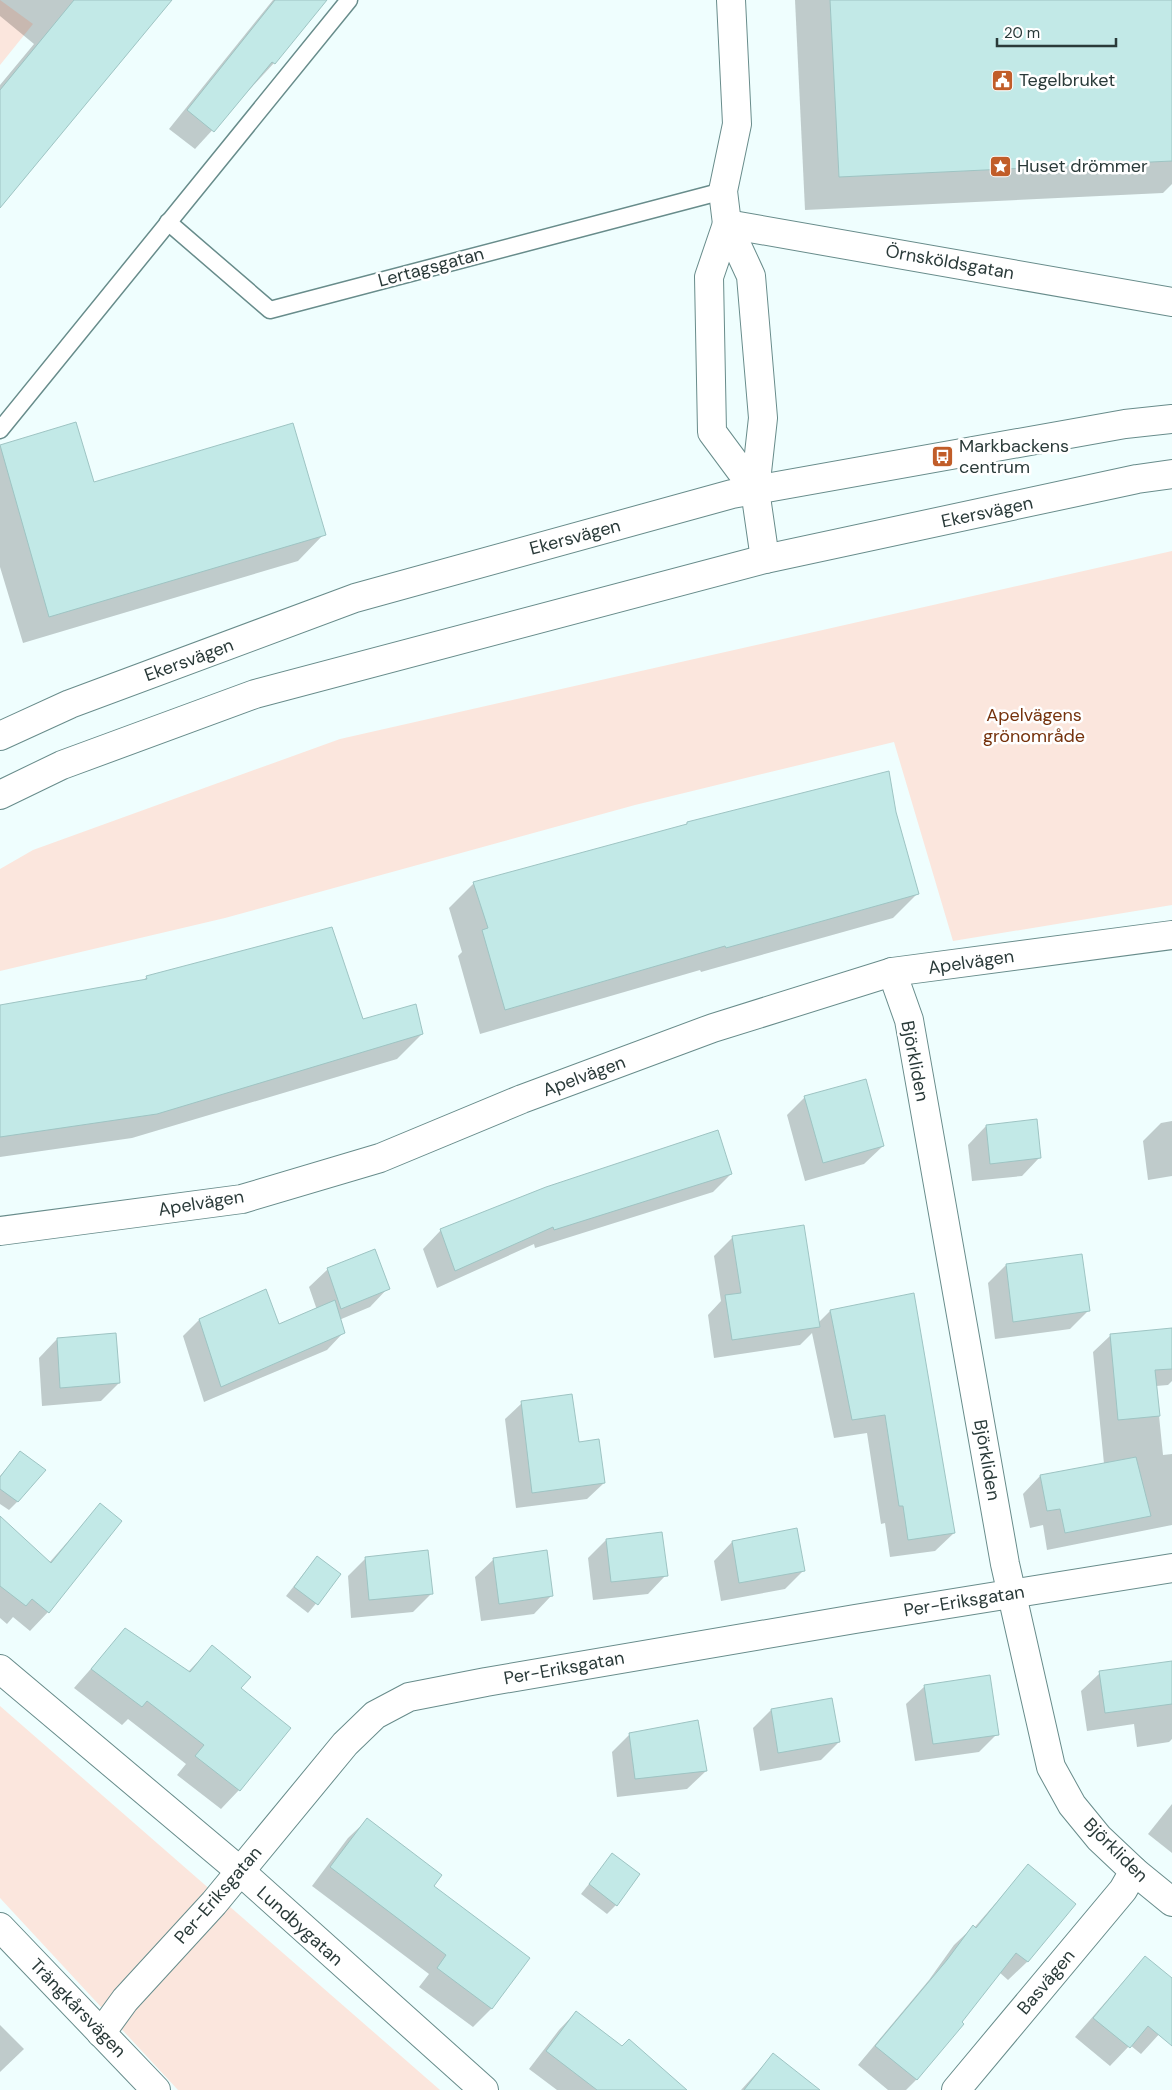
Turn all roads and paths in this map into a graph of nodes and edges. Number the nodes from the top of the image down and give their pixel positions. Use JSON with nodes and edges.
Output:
{"nodes":[{"id":1,"x":349,"y":0,"type":"edge"},
{"id":2,"x":731,"y":0,"type":"edge"},
{"id":3,"x":723,"y":191,"type":"junction"},
{"id":4,"x":168,"y":222,"type":"junction"},
{"id":5,"x":727,"y":224,"type":"junction"},
{"id":6,"x":1172,"y":302,"type":"edge"},
{"id":7,"x":1172,"y":419,"type":"edge"},
{"id":8,"x":0,"y":430,"type":"edge"},
{"id":9,"x":1172,"y":474,"type":"edge"},
{"id":10,"x":755,"y":490,"type":"junction"},
{"id":11,"x":765,"y":559,"type":"junction"},
{"id":12,"x":0,"y":736,"type":"edge"},
{"id":13,"x":0,"y":795,"type":"edge"},
{"id":14,"x":1172,"y":936,"type":"edge"},
{"id":15,"x":892,"y":972,"type":"junction"},
{"id":16,"x":0,"y":1231,"type":"edge"},
{"id":17,"x":1172,"y":1568,"type":"edge"},
{"id":18,"x":1014,"y":1594,"type":"junction"},
{"id":19,"x":0,"y":1669,"type":"edge"},
{"id":20,"x":240,"y":1871,"type":"junction"},
{"id":21,"x":1134,"y":1871,"type":"junction"},
{"id":22,"x":1172,"y":1902,"type":"edge"},
{"id":23,"x":0,"y":1927,"type":"edge"},
{"id":24,"x":101,"y":2032,"type":"junction"},
{"id":25,"x":156,"y":2090,"type":"edge"},
{"id":26,"x":484,"y":2090,"type":"edge"},
{"id":27,"x":956,"y":2090,"type":"edge"}],
"edges":[{"from":1,"to":4,"type":"lane"},
{"from":2,"to":3,"type":"street"},
{"from":3,"to":4,"type":"lane","name":"Lertagsgatan"},
{"from":3,"to":5,"type":"street"},
{"from":4,"to":8,"type":"lane"},
{"from":5,"to":6,"type":"street","name":"Örnsköldsgatan"},
{"from":5,"to":10,"type":"street"},
{"from":5,"to":10,"type":"street"},
{"from":7,"to":10,"type":"street","name":"Ekersvägen"},
{"from":9,"to":11,"type":"street","name":"Ekersvägen"},
{"from":10,"to":11,"type":"street"},
{"from":10,"to":12,"type":"street","name":"Ekersvägen"},
{"from":11,"to":13,"type":"street","name":"Ekersvägen"},
{"from":14,"to":15,"type":"street","name":"Apelvägen"},
{"from":15,"to":16,"type":"street","name":"Apelvägen"},
{"from":15,"to":18,"type":"street","name":"Björkliden"},
{"from":17,"to":18,"type":"street","name":"Per-Eriksgatan"},
{"from":18,"to":20,"type":"street","name":"Per-Eriksgatan"},
{"from":18,"to":21,"type":"street","name":"Björkliden"},
{"from":19,"to":20,"type":"street","name":"Lundbygatan"},
{"from":20,"to":24,"type":"street","name":"Per-Eriksgatan"},
{"from":20,"to":26,"type":"street","name":"Lundbygatan"},
{"from":21,"to":22,"type":"street","name":"Björkliden"},
{"from":21,"to":27,"type":"street","name":"Basvägen"},
{"from":23,"to":24,"type":"street","name":"Trängkårsvägen"},
{"from":24,"to":25,"type":"street","name":"Trängkårsvägen"}]}
